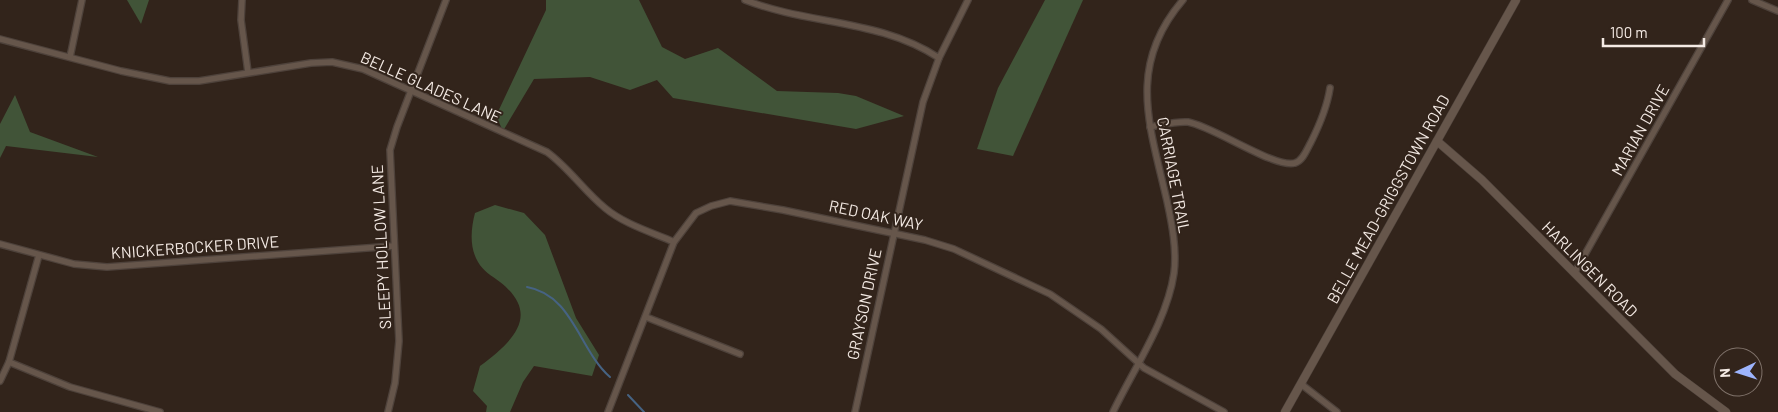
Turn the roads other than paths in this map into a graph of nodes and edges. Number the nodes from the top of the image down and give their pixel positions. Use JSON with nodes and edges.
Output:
{"nodes":[{"id":1,"x":82,"y":0,"type":"edge"},
{"id":2,"x":242,"y":0,"type":"edge"},
{"id":3,"x":446,"y":0,"type":"edge"},
{"id":4,"x":746,"y":0,"type":"edge"},
{"id":5,"x":968,"y":0,"type":"edge"},
{"id":6,"x":1183,"y":0,"type":"edge"},
{"id":7,"x":1516,"y":0,"type":"edge"},
{"id":8,"x":1728,"y":0,"type":"edge"},
{"id":9,"x":1752,"y":0,"type":"edge"},
{"id":10,"x":1778,"y":12,"type":"edge"},
{"id":11,"x":0,"y":38,"type":"edge"},
{"id":12,"x":70,"y":57,"type":"junction"},
{"id":13,"x":940,"y":58,"type":"junction"},
{"id":14,"x":248,"y":72,"type":"junction"},
{"id":15,"x":1330,"y":88,"type":"dead end"},
{"id":16,"x":411,"y":89,"type":"junction"},
{"id":17,"x":1150,"y":127,"type":"junction"},
{"id":18,"x":1438,"y":141,"type":"junction"},
{"id":19,"x":894,"y":234,"type":"junction"},
{"id":20,"x":674,"y":242,"type":"junction"},
{"id":21,"x":0,"y":244,"type":"edge"},
{"id":22,"x":394,"y":246,"type":"junction"},
{"id":23,"x":39,"y":255,"type":"junction"},
{"id":24,"x":1575,"y":272,"type":"junction"},
{"id":25,"x":646,"y":317,"type":"junction"},
{"id":26,"x":740,"y":354,"type":"dead end"},
{"id":27,"x":9,"y":362,"type":"junction"},
{"id":28,"x":1137,"y":362,"type":"junction"},
{"id":29,"x":0,"y":381,"type":"edge"},
{"id":30,"x":1301,"y":384,"type":"junction"},
{"id":31,"x":160,"y":412,"type":"edge"},
{"id":32,"x":388,"y":412,"type":"edge"},
{"id":33,"x":608,"y":412,"type":"edge"},
{"id":34,"x":855,"y":412,"type":"edge"},
{"id":35,"x":1113,"y":412,"type":"edge"},
{"id":36,"x":1224,"y":412,"type":"edge"},
{"id":37,"x":1285,"y":412,"type":"edge"},
{"id":38,"x":1337,"y":412,"type":"edge"},
{"id":39,"x":1726,"y":412,"type":"edge"}],
"edges":[{"from":1,"to":12,"type":"street"},
{"from":2,"to":14,"type":"street"},
{"from":3,"to":16,"type":"street","name":"SLEEPY HOLLOW LANE"},
{"from":4,"to":13,"type":"street"},
{"from":5,"to":13,"type":"street","name":"GRAYSON DRIVE"},
{"from":6,"to":17,"type":"street","name":"CARRIAGE TRAIL"},
{"from":7,"to":18,"type":"street","name":"BELLE MEAD-GRIGGSTOWN ROAD"},
{"from":8,"to":24,"type":"street","name":"MARIAN DRIVE"},
{"from":9,"to":10,"type":"street"},
{"from":11,"to":12,"type":"street","name":"BELLE GLADES LANE"},
{"from":12,"to":14,"type":"street","name":"BELLE GLADES LANE"},
{"from":13,"to":19,"type":"street","name":"GRAYSON DRIVE"},
{"from":14,"to":16,"type":"street","name":"BELLE GLADES LANE"},
{"from":15,"to":17,"type":"street"},
{"from":16,"to":20,"type":"street","name":"BELLE GLADES LANE"},
{"from":16,"to":22,"type":"street","name":"SLEEPY HOLLOW LANE"},
{"from":17,"to":28,"type":"street","name":"CARRIAGE TRAIL"},
{"from":18,"to":24,"type":"street","name":"HARLINGEN ROAD"},
{"from":18,"to":30,"type":"street","name":"BELLE MEAD-GRIGGSTOWN ROAD"},
{"from":19,"to":20,"type":"street","name":"RED OAK WAY"},
{"from":19,"to":28,"type":"street","name":"RED OAK WAY"},
{"from":19,"to":34,"type":"street","name":"GRAYSON DRIVE"},
{"from":20,"to":25,"type":"street","name":"RED OAK WAY"},
{"from":21,"to":23,"type":"street","name":"KNICKERBOCKER DRIVE"},
{"from":22,"to":23,"type":"street","name":"KNICKERBOCKER DRIVE"},
{"from":22,"to":32,"type":"street","name":"SLEEPY HOLLOW LANE"},
{"from":23,"to":27,"type":"street"},
{"from":24,"to":39,"type":"street","name":"HARLINGEN ROAD"},
{"from":25,"to":26,"type":"street"},
{"from":25,"to":33,"type":"street","name":"RED OAK WAY"},
{"from":27,"to":29,"type":"street"},
{"from":27,"to":31,"type":"street"},
{"from":28,"to":35,"type":"street","name":"CARRIAGE TRAIL"},
{"from":28,"to":36,"type":"street","name":"RED OAK WAY"},
{"from":30,"to":37,"type":"street","name":"BELLE MEAD-GRIGGSTOWN ROAD"},
{"from":30,"to":38,"type":"street"}]}
